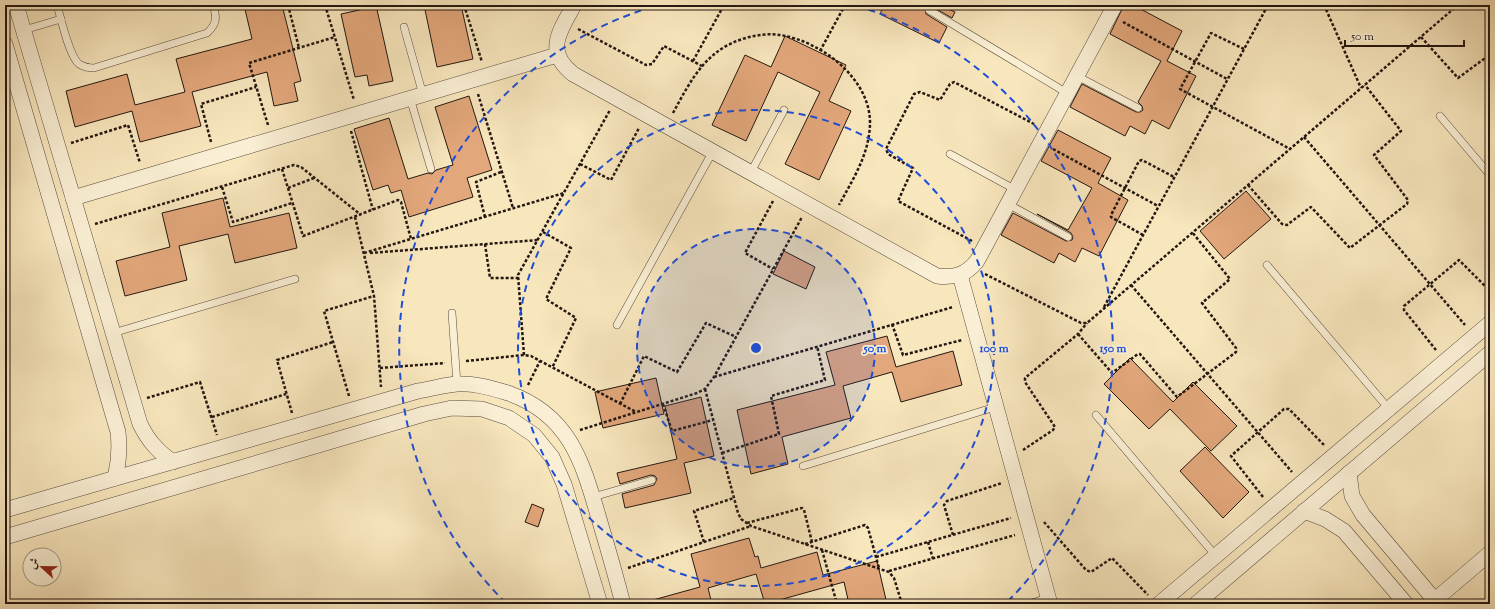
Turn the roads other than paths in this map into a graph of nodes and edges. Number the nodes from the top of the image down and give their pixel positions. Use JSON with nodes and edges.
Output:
{"nodes":[{"id":1,"x":16,"y":5,"type":"edge"},
{"id":2,"x":57,"y":5,"type":"edge"},
{"id":3,"x":213,"y":5,"type":"edge"},
{"id":4,"x":574,"y":5,"type":"edge"},
{"id":5,"x":929,"y":10,"type":"dead end"},
{"id":6,"x":1112,"y":10,"type":"edge"},
{"id":7,"x":61,"y":19,"type":"junction"},
{"id":8,"x":404,"y":27,"type":"dead end"},
{"id":9,"x":24,"y":30,"type":"junction"},
{"id":10,"x":5,"y":44,"type":"edge"},
{"id":11,"x":557,"y":55,"type":"junction"},
{"id":12,"x":1077,"y":76,"type":"junction"},
{"id":13,"x":1068,"y":93,"type":"junction"},
{"id":14,"x":417,"y":97,"type":"junction"},
{"id":15,"x":1138,"y":108,"type":"dead end"},
{"id":16,"x":784,"y":110,"type":"dead end"},
{"id":17,"x":1440,"y":116,"type":"dead end"},
{"id":18,"x":713,"y":151,"type":"junction"},
{"id":19,"x":950,"y":154,"type":"dead end"},
{"id":20,"x":431,"y":169,"type":"dead end"},
{"id":21,"x":751,"y":172,"type":"junction"},
{"id":22,"x":1490,"y":175,"type":"edge"},
{"id":23,"x":1016,"y":190,"type":"junction"},
{"id":24,"x":73,"y":198,"type":"junction"},
{"id":25,"x":1008,"y":204,"type":"junction"},
{"id":26,"x":1068,"y":238,"type":"dead end"},
{"id":27,"x":1267,"y":265,"type":"dead end"},
{"id":28,"x":960,"y":275,"type":"junction"},
{"id":29,"x":295,"y":279,"type":"dead end"},
{"id":30,"x":452,"y":313,"type":"dead end"},
{"id":31,"x":1490,"y":323,"type":"edge"},
{"id":32,"x":617,"y":325,"type":"dead end"},
{"id":33,"x":113,"y":333,"type":"junction"},
{"id":34,"x":1490,"y":353,"type":"edge"},
{"id":35,"x":457,"y":384,"type":"junction"},
{"id":36,"x":132,"y":399,"type":"junction"},
{"id":37,"x":110,"y":401,"type":"junction"},
{"id":38,"x":995,"y":407,"type":"junction"},
{"id":39,"x":1389,"y":409,"type":"junction"},
{"id":40,"x":1096,"y":415,"type":"dead end"},
{"id":41,"x":173,"y":462,"type":"junction"},
{"id":42,"x":803,"y":466,"type":"dead end"},
{"id":43,"x":1349,"y":473,"type":"junction"},
{"id":44,"x":131,"y":474,"type":"junction"},
{"id":45,"x":115,"y":478,"type":"junction"},
{"id":46,"x":652,"y":480,"type":"dead end"},
{"id":47,"x":593,"y":496,"type":"junction"},
{"id":48,"x":137,"y":497,"type":"junction"},
{"id":49,"x":5,"y":510,"type":"edge"},
{"id":50,"x":1304,"y":511,"type":"junction"},
{"id":51,"x":5,"y":537,"type":"edge"},
{"id":52,"x":1490,"y":553,"type":"edge"},
{"id":53,"x":1216,"y":556,"type":"junction"},
{"id":54,"x":1049,"y":601,"type":"edge"},
{"id":55,"x":1155,"y":601,"type":"edge"},
{"id":56,"x":1436,"y":602,"type":"edge"},
{"id":57,"x":600,"y":604,"type":"edge"},
{"id":58,"x":623,"y":604,"type":"edge"},
{"id":59,"x":1028,"y":604,"type":"edge"},
{"id":60,"x":1196,"y":604,"type":"edge"},
{"id":61,"x":1406,"y":604,"type":"edge"}],
"edges":[{"from":1,"to":9,"type":"street"},
{"from":2,"to":7,"type":"lane"},
{"from":3,"to":7,"type":"lane"},
{"from":4,"to":11,"type":"street"},
{"from":5,"to":13,"type":"lane"},
{"from":6,"to":12,"type":"street"},
{"from":7,"to":9,"type":"lane"},
{"from":8,"to":14,"type":"lane"},
{"from":9,"to":24,"type":"street"},
{"from":10,"to":37,"type":"street"},
{"from":11,"to":14,"type":"street"},
{"from":11,"to":18,"type":"street"},
{"from":12,"to":13,"type":"street"},
{"from":12,"to":15,"type":"lane"},
{"from":13,"to":23,"type":"street"},
{"from":14,"to":20,"type":"lane"},
{"from":14,"to":24,"type":"street"},
{"from":16,"to":21,"type":"lane"},
{"from":17,"to":22,"type":"lane"},
{"from":18,"to":21,"type":"street"},
{"from":18,"to":32,"type":"lane"},
{"from":19,"to":23,"type":"lane"},
{"from":21,"to":28,"type":"street"},
{"from":23,"to":25,"type":"street"},
{"from":24,"to":33,"type":"street"},
{"from":25,"to":26,"type":"lane"},
{"from":25,"to":28,"type":"street"},
{"from":27,"to":39,"type":"lane"},
{"from":28,"to":38,"type":"street"},
{"from":29,"to":33,"type":"lane"},
{"from":30,"to":35,"type":"lane"},
{"from":31,"to":39,"type":"street"},
{"from":33,"to":36,"type":"street"},
{"from":34,"to":43,"type":"street"},
{"from":35,"to":41,"type":"street"},
{"from":35,"to":47,"type":"street"},
{"from":36,"to":37,"type":"street"},
{"from":36,"to":41,"type":"street"},
{"from":37,"to":45,"type":"street"},
{"from":38,"to":42,"type":"lane"},
{"from":38,"to":54,"type":"street"},
{"from":39,"to":53,"type":"street"},
{"from":40,"to":53,"type":"lane"},
{"from":41,"to":44,"type":"street"},
{"from":43,"to":50,"type":"street"},
{"from":43,"to":56,"type":"street"},
{"from":44,"to":45,"type":"street"},
{"from":44,"to":48,"type":"street"},
{"from":45,"to":49,"type":"street"},
{"from":46,"to":47,"type":"lane"},
{"from":47,"to":58,"type":"street"},
{"from":48,"to":51,"type":"street"},
{"from":48,"to":57,"type":"street"},
{"from":50,"to":60,"type":"street"},
{"from":50,"to":61,"type":"street"},
{"from":52,"to":56,"type":"street"},
{"from":53,"to":55,"type":"street"},
{"from":54,"to":59,"type":"lane"}]}
